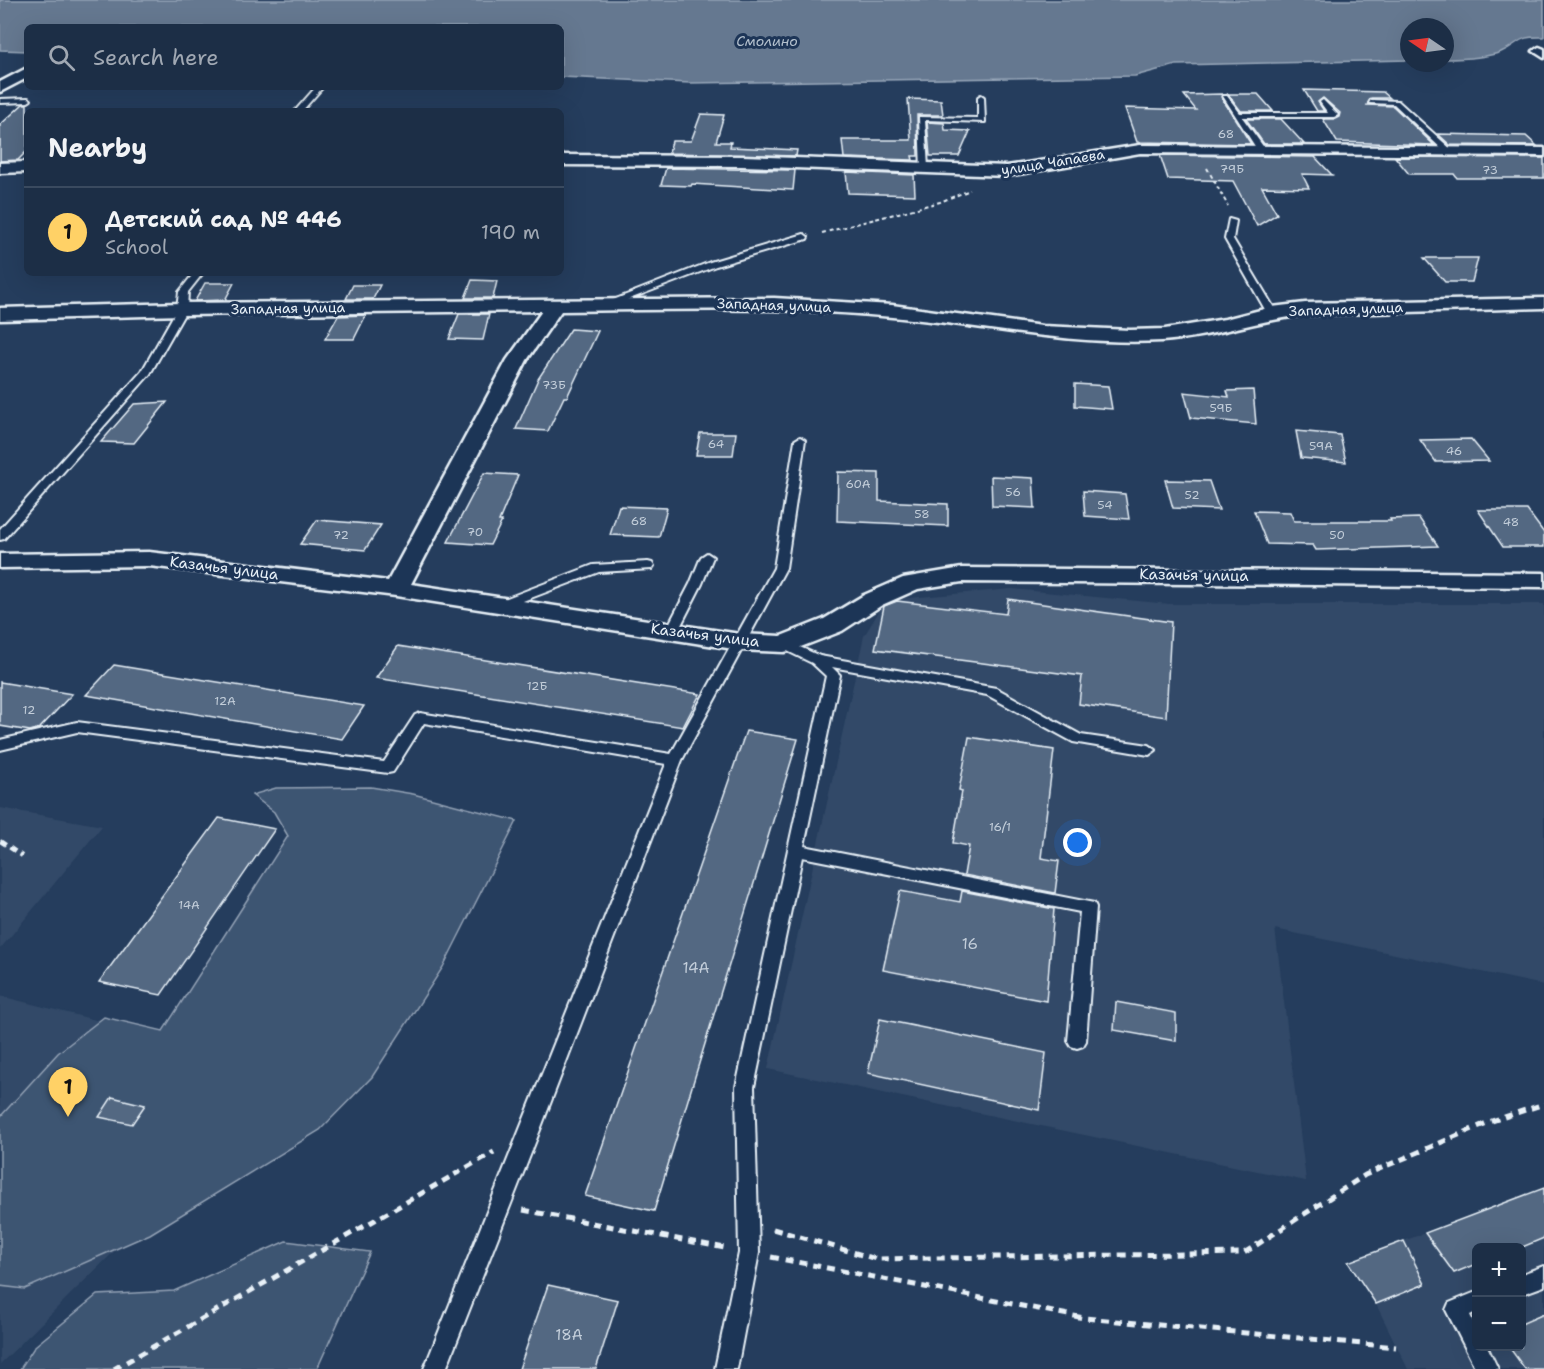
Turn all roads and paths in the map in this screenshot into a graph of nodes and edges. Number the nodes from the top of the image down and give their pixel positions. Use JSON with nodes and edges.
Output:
{"nodes":[{"id":1,"x":24,"y":74,"type":"edge"},
{"id":2,"x":0,"y":88,"type":"edge"},
{"id":3,"x":317,"y":90,"type":"edge"},
{"id":4,"x":981,"y":97,"type":"dead end"},
{"id":5,"x":1225,"y":97,"type":"dead end"},
{"id":6,"x":28,"y":100,"type":"dead end"},
{"id":7,"x":0,"y":101,"type":"edge"},
{"id":8,"x":1323,"y":102,"type":"dead end"},
{"id":9,"x":1371,"y":102,"type":"dead end"},
{"id":10,"x":301,"y":108,"type":"edge"},
{"id":11,"x":1237,"y":115,"type":"junction"},
{"id":12,"x":1197,"y":149,"type":"junction"},
{"id":13,"x":1261,"y":149,"type":"junction"},
{"id":14,"x":1449,"y":151,"type":"junction"},
{"id":15,"x":1544,"y":152,"type":"edge"},
{"id":16,"x":564,"y":160,"type":"edge"},
{"id":17,"x":24,"y":167,"type":"edge"},
{"id":18,"x":0,"y":168,"type":"edge"},
{"id":19,"x":924,"y":168,"type":"junction"},
{"id":20,"x":1007,"y":171,"type":"junction"},
{"id":21,"x":1232,"y":221,"type":"joint"},
{"id":22,"x":804,"y":237,"type":"joint"},
{"id":23,"x":197,"y":276,"type":"edge"},
{"id":24,"x":1544,"y":303,"type":"edge"},
{"id":25,"x":608,"y":304,"type":"junction"},
{"id":26,"x":555,"y":306,"type":"junction"},
{"id":27,"x":182,"y":309,"type":"junction"},
{"id":28,"x":1272,"y":313,"type":"junction"},
{"id":29,"x":0,"y":314,"type":"edge"},
{"id":30,"x":800,"y":440,"type":"dead end"},
{"id":31,"x":0,"y":536,"type":"edge"},
{"id":32,"x":707,"y":557,"type":"dead end"},
{"id":33,"x":0,"y":561,"type":"edge"},
{"id":34,"x":648,"y":566,"type":"dead end"},
{"id":35,"x":1544,"y":580,"type":"edge"},
{"id":36,"x":396,"y":589,"type":"junction"},
{"id":37,"x":496,"y":606,"type":"junction"},
{"id":38,"x":670,"y":632,"type":"junction"},
{"id":39,"x":740,"y":642,"type":"junction"},
{"id":40,"x":784,"y":644,"type":"junction"},
{"id":41,"x":818,"y":660,"type":"junction"},
{"id":42,"x":1,"y":746,"type":"edge"},
{"id":43,"x":1149,"y":750,"type":"dead end"},
{"id":44,"x":675,"y":759,"type":"junction"},
{"id":45,"x":0,"y":841,"type":"edge"},
{"id":46,"x":795,"y":850,"type":"junction"},
{"id":47,"x":21,"y":855,"type":"dead end"},
{"id":48,"x":1077,"y":1041,"type":"dead end"},
{"id":49,"x":1544,"y":1104,"type":"edge"},
{"id":50,"x":531,"y":1130,"type":"junction"},
{"id":51,"x":502,"y":1205,"type":"junction"},
{"id":52,"x":748,"y":1222,"type":"junction"},
{"id":53,"x":749,"y":1253,"type":"junction"},
{"id":54,"x":1544,"y":1276,"type":"edge"},
{"id":55,"x":1526,"y":1282,"type":"edge"},
{"id":56,"x":1472,"y":1304,"type":"edge"},
{"id":57,"x":1472,"y":1340,"type":"edge"},
{"id":58,"x":1396,"y":1347,"type":"dead end"},
{"id":59,"x":1478,"y":1351,"type":"edge"},
{"id":60,"x":114,"y":1369,"type":"edge"},
{"id":61,"x":435,"y":1369,"type":"edge"},
{"id":62,"x":726,"y":1369,"type":"edge"},
{"id":63,"x":1487,"y":1369,"type":"edge"}],
"edges":[{"from":1,"to":2,"type":"street"},
{"from":3,"to":10,"type":"lane"},
{"from":4,"to":19,"type":"lane"},
{"from":5,"to":11,"type":"lane"},
{"from":6,"to":7,"type":"lane"},
{"from":8,"to":11,"type":"lane"},
{"from":9,"to":14,"type":"lane"},
{"from":11,"to":13,"type":"lane"},
{"from":12,"to":13,"type":"street","name":"улица Чапаева"},
{"from":12,"to":20,"type":"street","name":"улица Чапаева"},
{"from":12,"to":21,"type":"path"},
{"from":13,"to":14,"type":"street","name":"улица Чапаева"},
{"from":14,"to":15,"type":"street","name":"улица Чапаева"},
{"from":16,"to":19,"type":"street","name":"улица Чапаева"},
{"from":17,"to":18,"type":"street"},
{"from":19,"to":20,"type":"street","name":"улица Чапаева"},
{"from":20,"to":22,"type":"path"},
{"from":21,"to":28,"type":"lane"},
{"from":22,"to":25,"type":"lane"},
{"from":23,"to":27,"type":"lane"},
{"from":24,"to":28,"type":"street","name":"Западная улица"},
{"from":25,"to":26,"type":"street","name":"Западная улица"},
{"from":25,"to":28,"type":"street","name":"Западная улица"},
{"from":26,"to":27,"type":"street","name":"Западная улица"},
{"from":26,"to":36,"type":"street"},
{"from":27,"to":29,"type":"street","name":"Западная улица"},
{"from":27,"to":31,"type":"lane"},
{"from":30,"to":39,"type":"lane"},
{"from":32,"to":38,"type":"lane"},
{"from":33,"to":36,"type":"street","name":"Казачья улица"},
{"from":34,"to":37,"type":"lane"},
{"from":35,"to":40,"type":"street","name":"Казачья улица"},
{"from":36,"to":37,"type":"street","name":"Казачья улица"},
{"from":37,"to":38,"type":"street","name":"Казачья улица"},
{"from":38,"to":39,"type":"street","name":"Казачья улица"},
{"from":39,"to":40,"type":"street","name":"Казачья улица"},
{"from":39,"to":44,"type":"lane"},
{"from":40,"to":41,"type":"lane"},
{"from":41,"to":43,"type":"lane"},
{"from":41,"to":46,"type":"lane"},
{"from":42,"to":44,"type":"lane"},
{"from":44,"to":50,"type":"lane"},
{"from":45,"to":47,"type":"path"},
{"from":46,"to":48,"type":"lane"},
{"from":46,"to":52,"type":"lane"},
{"from":49,"to":52,"type":"path"},
{"from":50,"to":51,"type":"lane"},
{"from":50,"to":60,"type":"path"},
{"from":51,"to":53,"type":"path"},
{"from":51,"to":61,"type":"lane"},
{"from":52,"to":53,"type":"lane"},
{"from":53,"to":58,"type":"path"},
{"from":53,"to":62,"type":"lane"},
{"from":54,"to":55,"type":"lane"},
{"from":56,"to":57,"type":"lane"},
{"from":59,"to":63,"type":"lane"}]}
